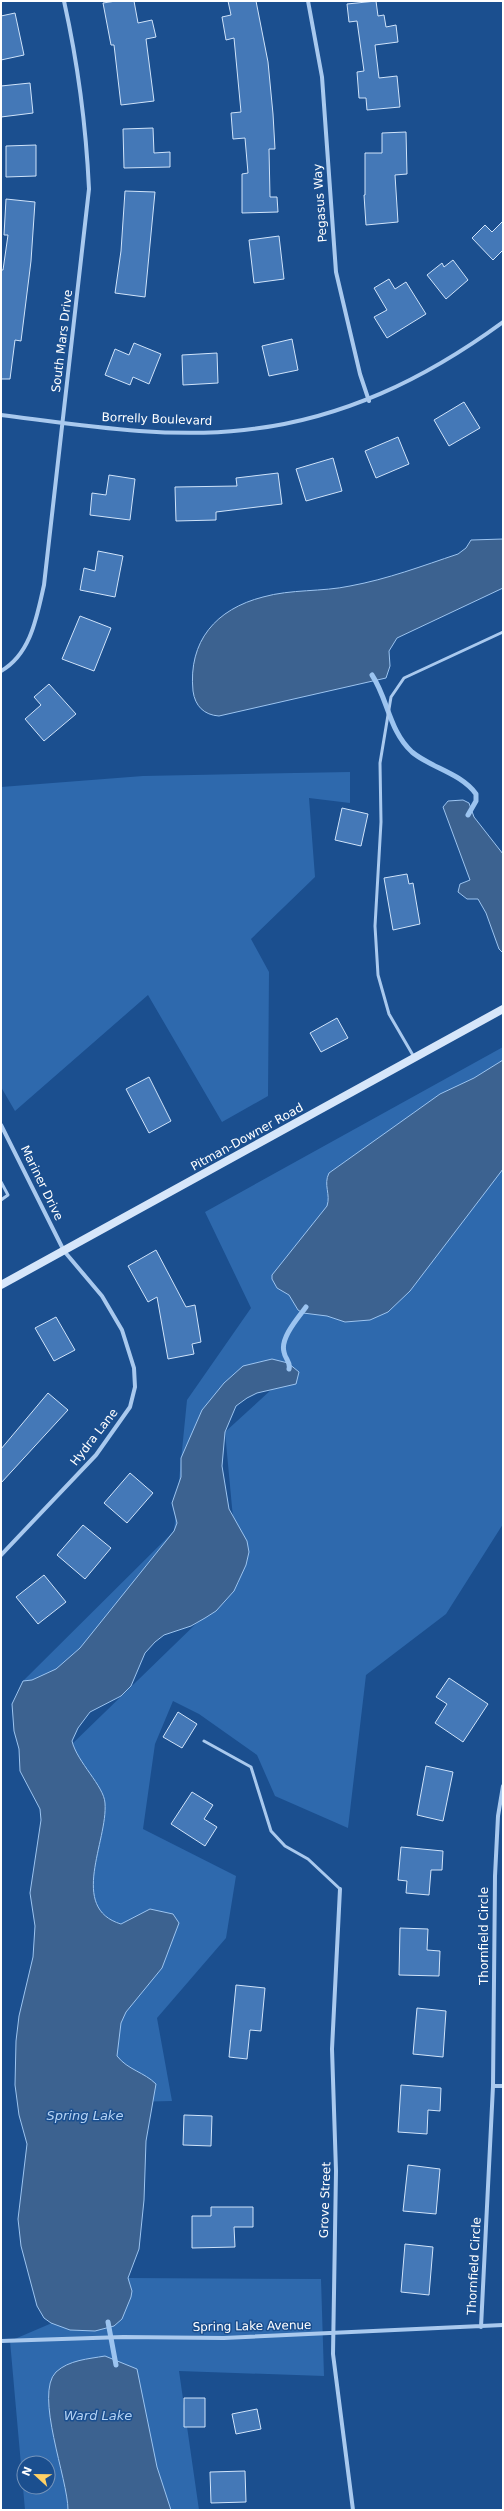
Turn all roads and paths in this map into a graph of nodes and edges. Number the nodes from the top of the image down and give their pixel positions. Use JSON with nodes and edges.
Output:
{"nodes":[{"id":1,"x":64,"y":1,"type":"edge"},
{"id":2,"x":308,"y":1,"type":"edge"},
{"id":3,"x":503,"y":322,"type":"edge"},
{"id":4,"x":369,"y":401,"type":"junction"},
{"id":5,"x":1,"y":415,"type":"edge"},
{"id":6,"x":63,"y":423,"type":"junction"},
{"id":7,"x":503,"y":632,"type":"edge"},
{"id":8,"x":1,"y":672,"type":"edge"},
{"id":9,"x":503,"y":1009,"type":"edge"},
{"id":10,"x":415,"y":1058,"type":"junction"},
{"id":11,"x":1,"y":1125,"type":"edge"},
{"id":12,"x":1,"y":1182,"type":"edge"},
{"id":13,"x":1,"y":1200,"type":"edge"},
{"id":14,"x":64,"y":1251,"type":"junction"},
{"id":15,"x":1,"y":1285,"type":"edge"},
{"id":16,"x":1,"y":1556,"type":"edge"},
{"id":17,"x":204,"y":1741,"type":"dead end"},
{"id":18,"x":503,"y":1786,"type":"edge"},
{"id":19,"x":340,"y":1889,"type":"joint"},
{"id":20,"x":493,"y":2086,"type":"junction"},
{"id":21,"x":503,"y":2086,"type":"edge"},
{"id":22,"x":503,"y":2326,"type":"edge"},
{"id":23,"x":481,"y":2327,"type":"junction"},
{"id":24,"x":333,"y":2334,"type":"junction"},
{"id":25,"x":1,"y":2341,"type":"edge"},
{"id":26,"x":353,"y":2510,"type":"edge"}],
"edges":[{"from":1,"to":6,"type":"street","name":"South Mars Drive"},
{"from":2,"to":4,"type":"street","name":"Pegasus Way"},
{"from":3,"to":4,"type":"street","name":"Borrelly Boulevard"},
{"from":4,"to":6,"type":"street","name":"Borrelly Boulevard"},
{"from":5,"to":6,"type":"street","name":"Borrelly Boulevard"},
{"from":6,"to":8,"type":"street","name":"South Mars Drive"},
{"from":7,"to":10,"type":"lane"},
{"from":9,"to":10,"type":"street","name":"Pitman-Downer Road"},
{"from":10,"to":14,"type":"street","name":"Pitman-Downer Road"},
{"from":11,"to":14,"type":"street","name":"Mariner Drive"},
{"from":12,"to":13,"type":"lane"},
{"from":14,"to":15,"type":"street","name":"Pitman-Downer Road"},
{"from":14,"to":16,"type":"street","name":"Hydra Lane"},
{"from":17,"to":19,"type":"lane"},
{"from":18,"to":20,"type":"street","name":"Thornfield Circle"},
{"from":19,"to":24,"type":"street","name":"Grove Street"},
{"from":20,"to":21,"type":"street"},
{"from":20,"to":23,"type":"street","name":"Thornfield Circle"},
{"from":22,"to":23,"type":"street","name":"Spring Lake Avenue"},
{"from":23,"to":24,"type":"street","name":"Spring Lake Avenue"},
{"from":24,"to":25,"type":"street","name":"Spring Lake Avenue"},
{"from":24,"to":26,"type":"street","name":"Grove Street"}]}
